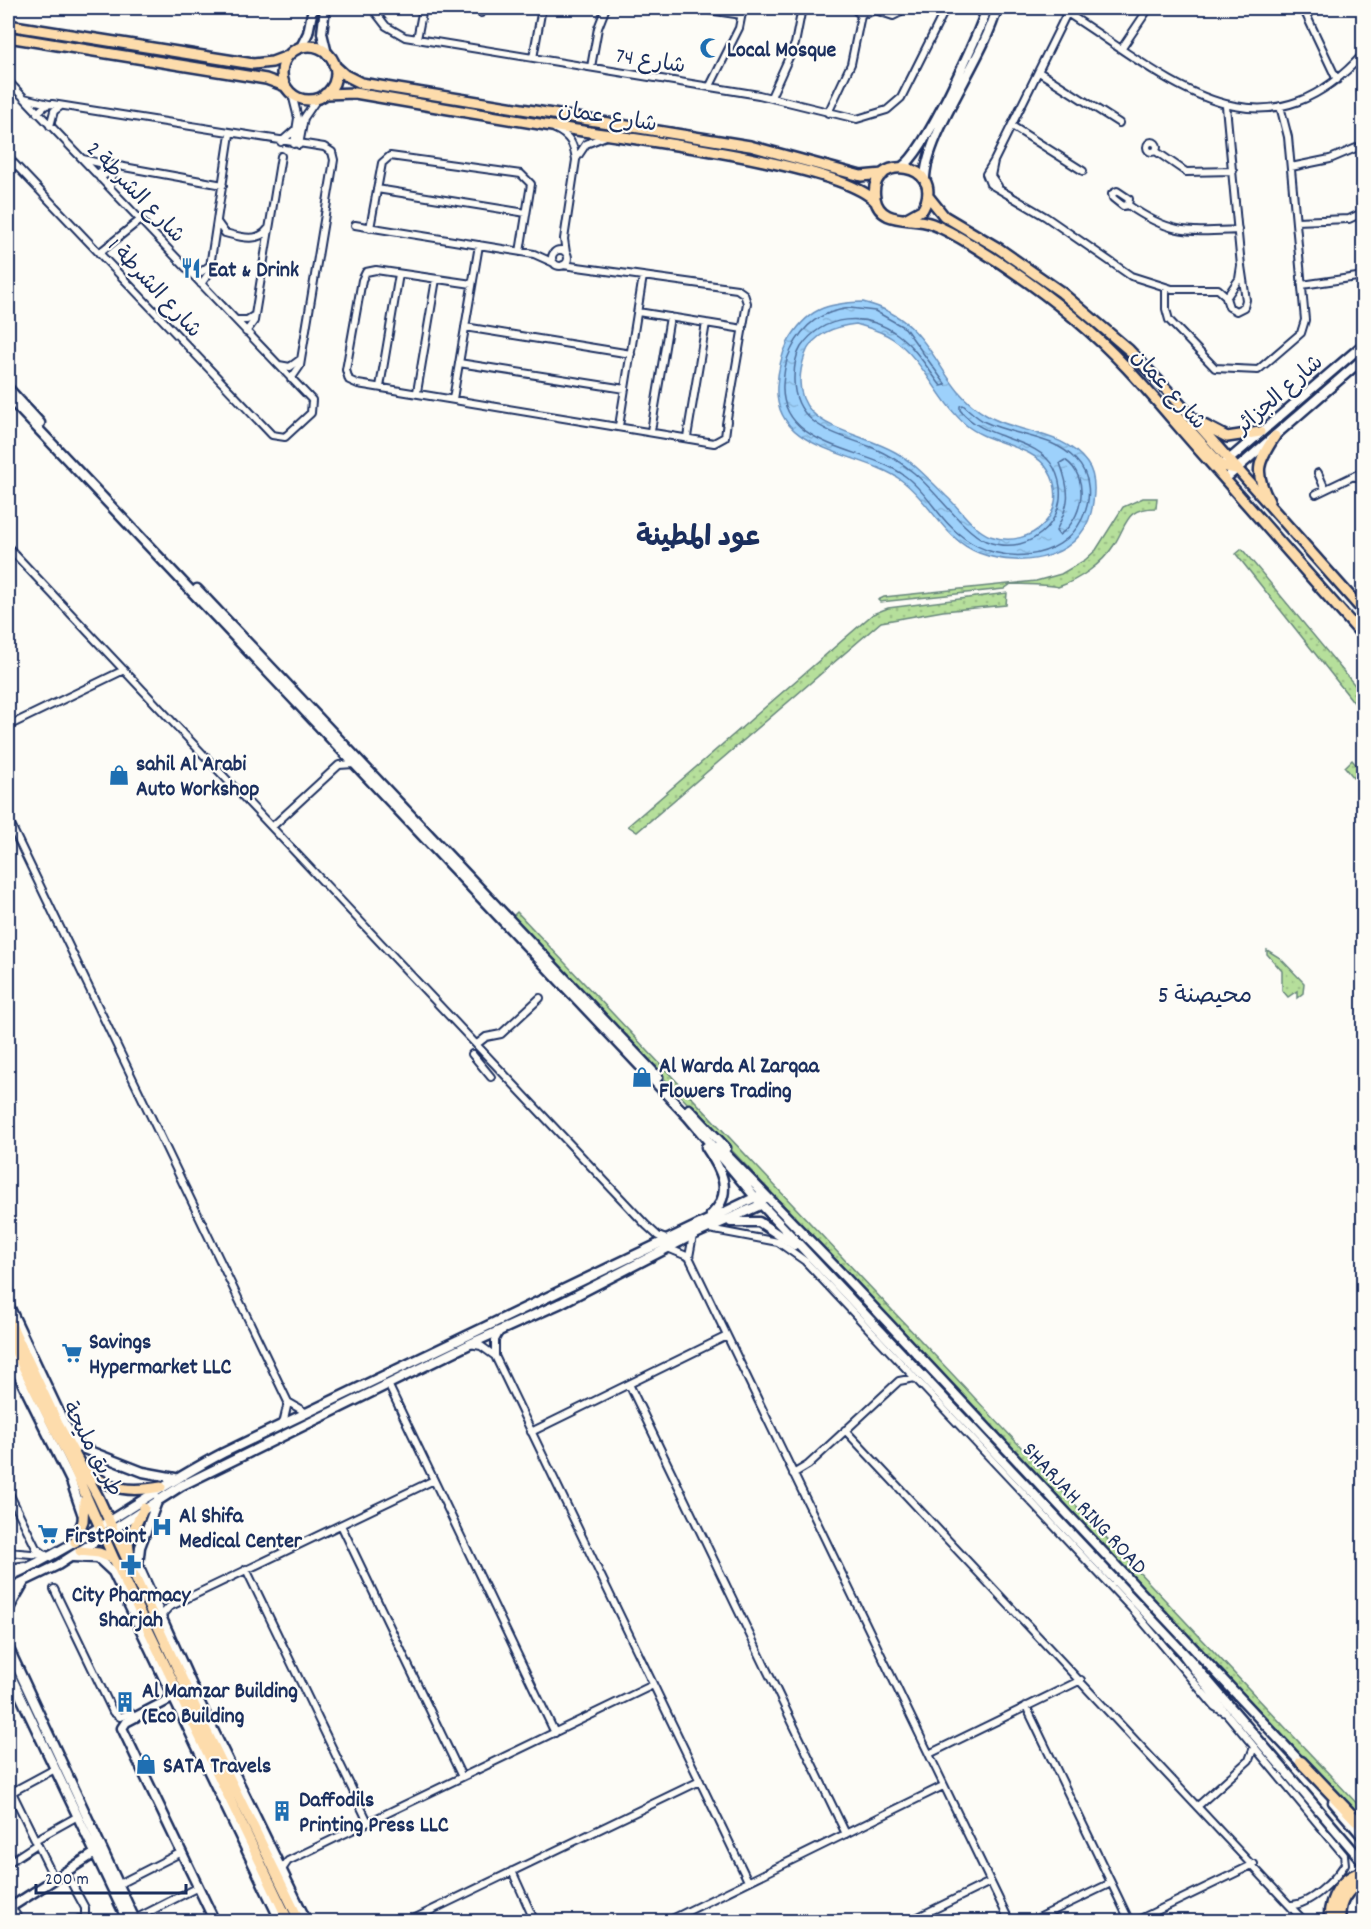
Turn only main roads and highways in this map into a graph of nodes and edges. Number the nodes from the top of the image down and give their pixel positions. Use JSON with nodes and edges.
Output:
{"nodes":[{"id":1,"x":8,"y":25,"type":"edge"},
{"id":2,"x":8,"y":37,"type":"edge"},
{"id":3,"x":288,"y":56,"type":"junction"},
{"id":4,"x":334,"y":64,"type":"junction"},
{"id":5,"x":288,"y":90,"type":"junction"},
{"id":6,"x":321,"y":96,"type":"junction"},
{"id":7,"x":883,"y":174,"type":"junction"},
{"id":8,"x":928,"y":196,"type":"junction"},
{"id":9,"x":877,"y":204,"type":"junction"},
{"id":10,"x":905,"y":219,"type":"junction"},
{"id":11,"x":1192,"y":418,"type":"junction"},
{"id":12,"x":1260,"y":432,"type":"road end"},
{"id":13,"x":1275,"y":436,"type":"road end"},
{"id":14,"x":1226,"y":470,"type":"junction"},
{"id":15,"x":1276,"y":514,"type":"junction"},
{"id":16,"x":1293,"y":533,"type":"junction"},
{"id":17,"x":1364,"y":612,"type":"edge"},
{"id":18,"x":1364,"y":637,"type":"edge"},
{"id":19,"x":8,"y":1318,"type":"edge"},
{"id":20,"x":8,"y":1338,"type":"edge"},
{"id":21,"x":82,"y":1466,"type":"junction"},
{"id":22,"x":160,"y":1487,"type":"road end"},
{"id":23,"x":83,"y":1493,"type":"junction"},
{"id":24,"x":144,"y":1508,"type":"road end"},
{"id":25,"x":106,"y":1528,"type":"junction"},
{"id":26,"x":114,"y":1559,"type":"junction"},
{"id":27,"x":133,"y":1575,"type":"junction"},
{"id":28,"x":157,"y":1617,"type":"junction"},
{"id":29,"x":1301,"y":1762,"type":"road end"},
{"id":30,"x":250,"y":1822,"type":"junction"},
{"id":31,"x":1364,"y":1828,"type":"edge"},
{"id":32,"x":263,"y":1832,"type":"road end"},
{"id":33,"x":1364,"y":1872,"type":"edge"},
{"id":34,"x":1364,"y":1881,"type":"edge"},
{"id":35,"x":289,"y":1922,"type":"edge"},
{"id":36,"x":300,"y":1922,"type":"edge"},
{"id":37,"x":1330,"y":1922,"type":"edge"},
{"id":38,"x":1340,"y":1922,"type":"edge"}],
"edges":[{"from":1,"to":3,"type":"main road"},
{"from":2,"to":5,"type":"main road"},
{"from":3,"to":4,"type":"main road"},
{"from":3,"to":5,"type":"main road"},
{"from":4,"to":6,"type":"main road"},
{"from":4,"to":7,"type":"main road","name":"شارع عمان"},
{"from":5,"to":6,"type":"main road"},
{"from":6,"to":9,"type":"main road","name":"شارع عمان"},
{"from":7,"to":8,"type":"main road"},
{"from":7,"to":9,"type":"main road"},
{"from":8,"to":10,"type":"main road"},
{"from":8,"to":11,"type":"main road","name":"شارع عمان"},
{"from":9,"to":10,"type":"main road"},
{"from":10,"to":14,"type":"main road","name":"شارع عمان"},
{"from":11,"to":12,"type":"main road"},
{"from":11,"to":14,"type":"main road","name":"شارع عمان"},
{"from":13,"to":15,"type":"main road"},
{"from":14,"to":15,"type":"main road","name":"شارع عمان"},
{"from":14,"to":16,"type":"main road"},
{"from":14,"to":18,"type":"main road","name":"شارع عمان"},
{"from":15,"to":16,"type":"main road","name":"شارع عمان"},
{"from":16,"to":17,"type":"main road","name":"شارع عمان"},
{"from":19,"to":21,"type":"main road","name":"طريق مليحة"},
{"from":20,"to":23,"type":"main road","name":"طريق مليحة"},
{"from":21,"to":22,"type":"main road"},
{"from":21,"to":25,"type":"main road","name":"طريق مليحة"},
{"from":23,"to":25,"type":"main road"},
{"from":23,"to":26,"type":"main road"},
{"from":24,"to":27,"type":"main road"},
{"from":25,"to":26,"type":"main road","name":"طريق مليحة"},
{"from":25,"to":27,"type":"main road","name":"طريق مليحة"},
{"from":25,"to":28,"type":"main road"},
{"from":26,"to":35,"type":"main road","name":"طريق مليحة"},
{"from":27,"to":28,"type":"main road","name":"طريق مليحة"},
{"from":28,"to":30,"type":"main road","name":"طريق مليحة"},
{"from":29,"to":31,"type":"highway"},
{"from":30,"to":32,"type":"main road"},
{"from":30,"to":36,"type":"main road","name":"طريق مليحة"},
{"from":33,"to":37,"type":"highway"},
{"from":34,"to":38,"type":"highway"}]}
